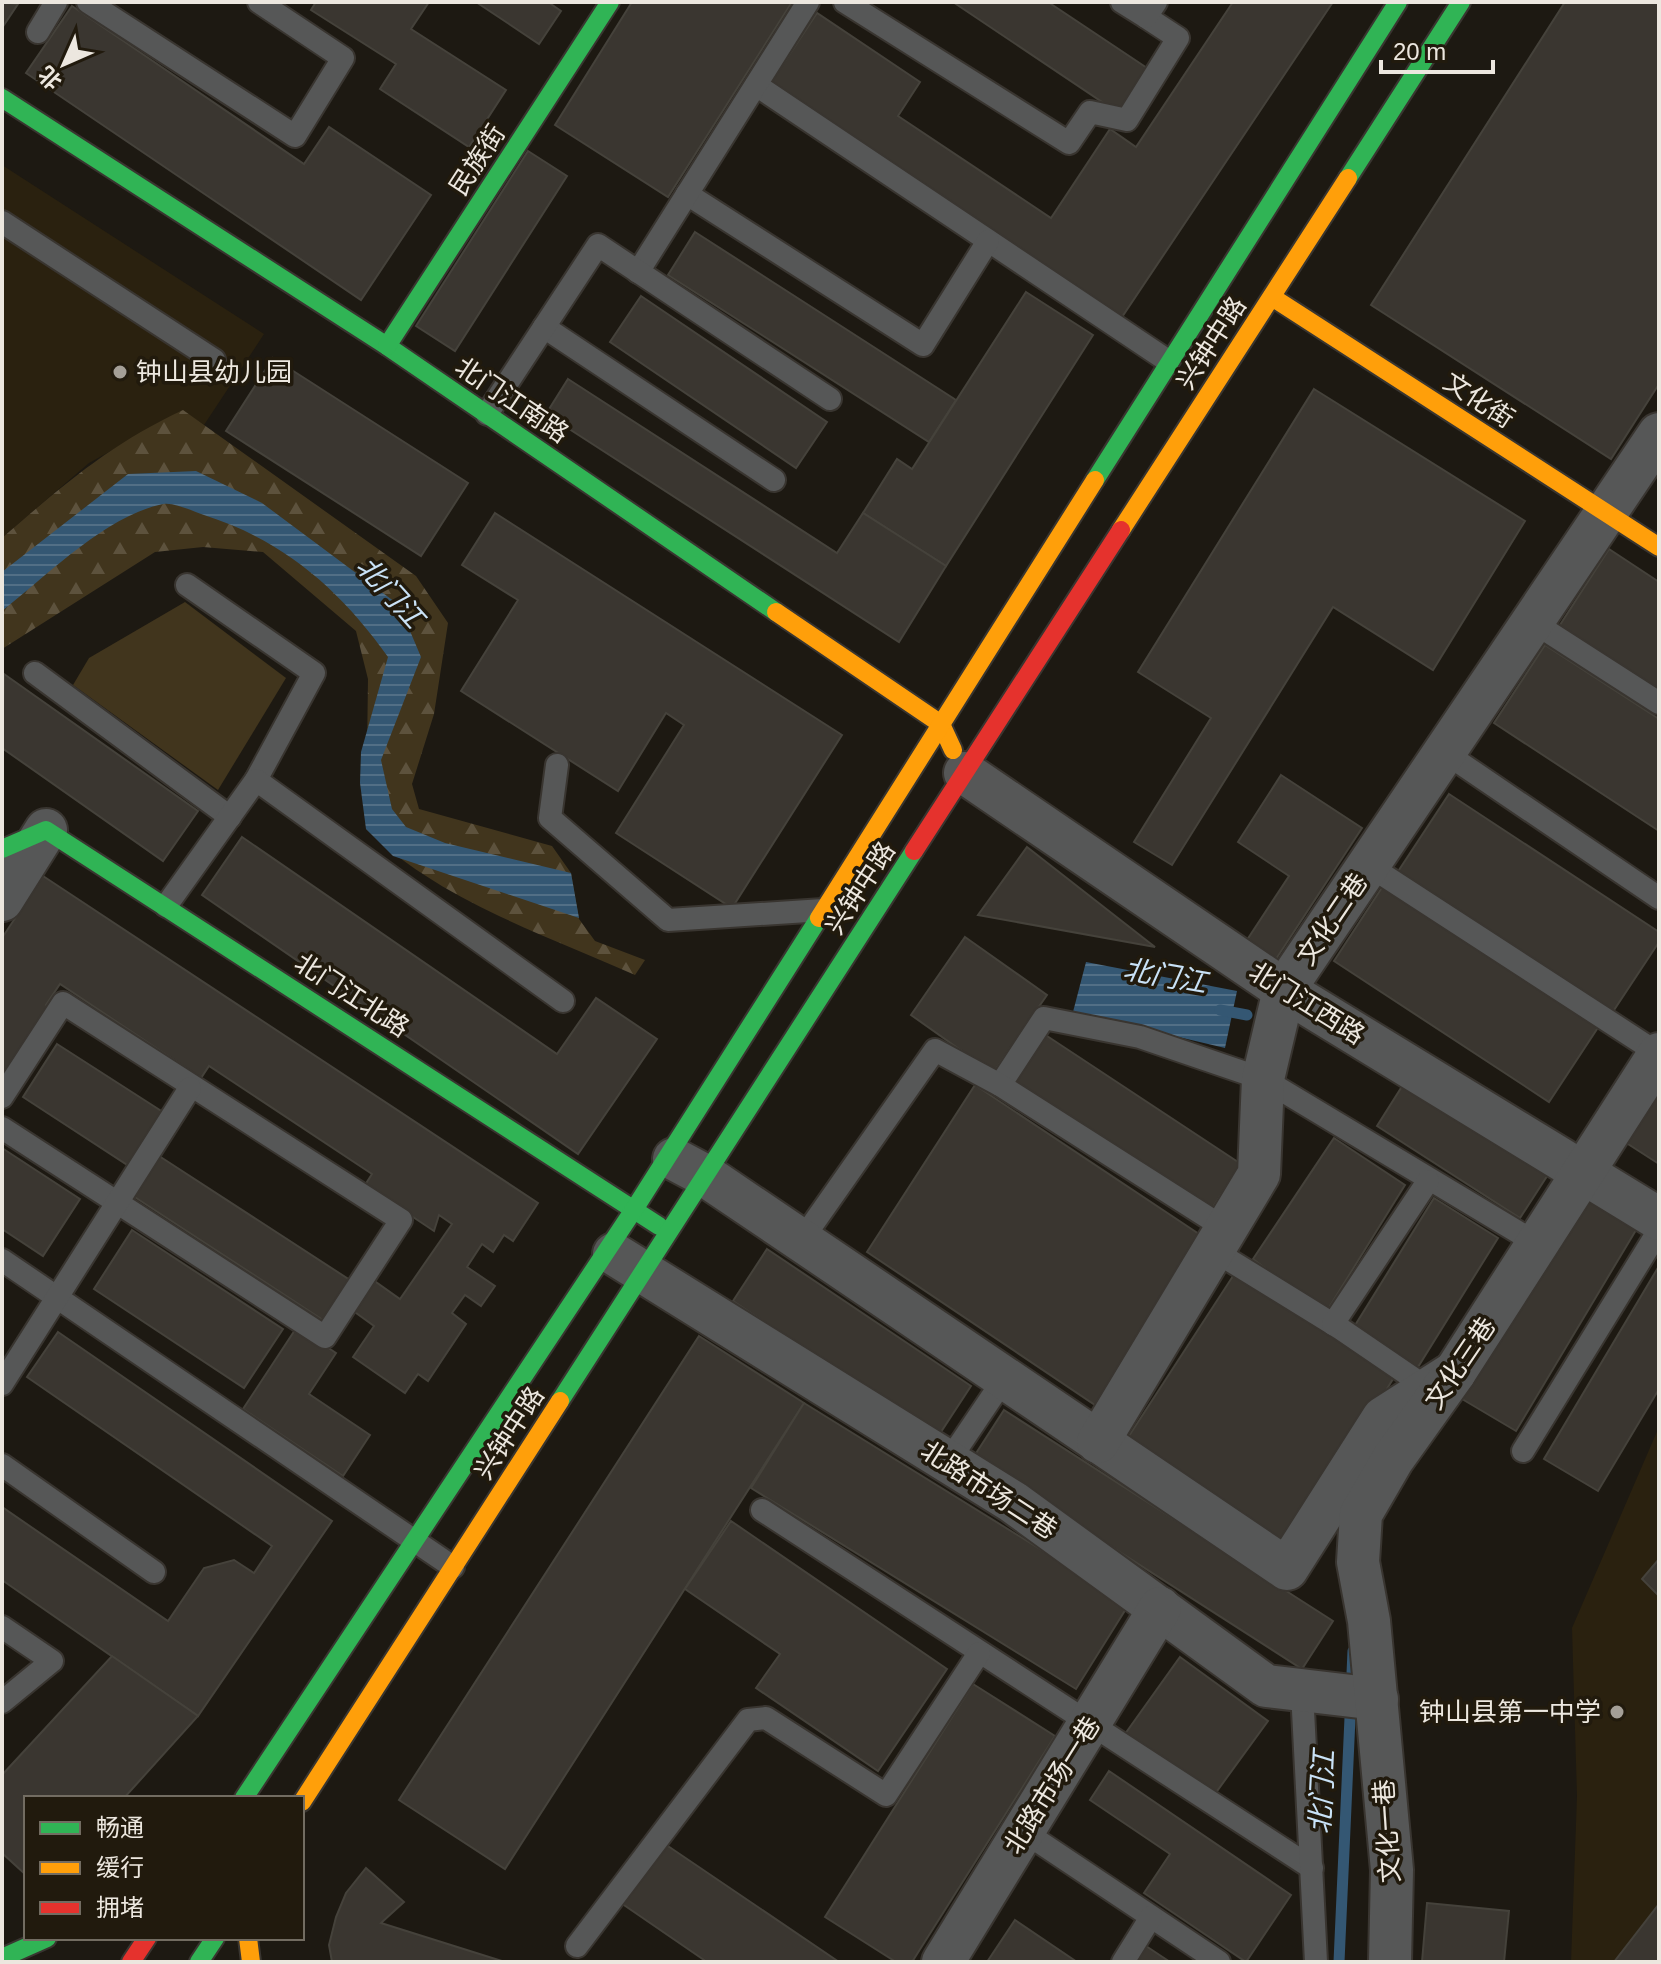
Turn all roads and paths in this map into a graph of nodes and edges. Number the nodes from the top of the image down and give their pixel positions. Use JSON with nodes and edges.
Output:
{"nodes":[{"id":1,"x":56,"y":2,"type":"edge"},
{"id":2,"x":88,"y":2,"type":"edge"},
{"id":3,"x":259,"y":2,"type":"edge"},
{"id":4,"x":610,"y":2,"type":"edge"},
{"id":5,"x":808,"y":2,"type":"edge"},
{"id":6,"x":845,"y":2,"type":"edge"},
{"id":7,"x":1122,"y":2,"type":"edge"},
{"id":8,"x":1398,"y":2,"type":"edge"},
{"id":9,"x":1461,"y":2,"type":"edge"},
{"id":10,"x":1151,"y":10,"type":"edge"},
{"id":11,"x":38,"y":32,"type":"dead end"},
{"id":12,"x":756,"y":85,"type":"junction"},
{"id":13,"x":2,"y":98,"type":"edge"},
{"id":14,"x":687,"y":194,"type":"junction"},
{"id":15,"x":2,"y":222,"type":"edge"},
{"id":16,"x":988,"y":241,"type":"junction"},
{"id":17,"x":638,"y":272,"type":"junction"},
{"id":18,"x":1272,"y":297,"type":"junction"},
{"id":19,"x":544,"y":327,"type":"junction"},
{"id":20,"x":387,"y":346,"type":"junction"},
{"id":21,"x":214,"y":360,"type":"dead end"},
{"id":22,"x":1168,"y":361,"type":"junction"},
{"id":23,"x":830,"y":399,"type":"dead end"},
{"id":24,"x":487,"y":414,"type":"junction"},
{"id":25,"x":1659,"y":434,"type":"edge"},
{"id":26,"x":774,"y":480,"type":"dead end"},
{"id":27,"x":1606,"y":514,"type":"junction"},
{"id":28,"x":1659,"y":547,"type":"edge"},
{"id":29,"x":187,"y":585,"type":"dead end"},
{"id":30,"x":1533,"y":622,"type":"junction"},
{"id":31,"x":35,"y":673,"type":"dead end"},
{"id":32,"x":1659,"y":703,"type":"edge"},
{"id":33,"x":941,"y":724,"type":"junction"},
{"id":34,"x":1444,"y":752,"type":"junction"},
{"id":35,"x":557,"y":765,"type":"dead end"},
{"id":36,"x":965,"y":773,"type":"junction"},
{"id":37,"x":256,"y":780,"type":"junction"},
{"id":38,"x":230,"y":817,"type":"junction"},
{"id":39,"x":46,"y":830,"type":"junction"},
{"id":40,"x":2,"y":849,"type":"edge"},
{"id":41,"x":1368,"y":865,"type":"junction"},
{"id":42,"x":1659,"y":898,"type":"edge"},
{"id":43,"x":2,"y":900,"type":"edge"},
{"id":44,"x":166,"y":906,"type":"junction"},
{"id":45,"x":823,"y":910,"type":"junction"},
{"id":46,"x":1284,"y":990,"type":"junction"},
{"id":47,"x":563,"y":1001,"type":"dead end"},
{"id":48,"x":1659,"y":1054,"type":"edge"},
{"id":49,"x":1263,"y":1079,"type":"junction"},
{"id":50,"x":1000,"y":1085,"type":"junction"},
{"id":51,"x":190,"y":1088,"type":"junction"},
{"id":52,"x":2,"y":1097,"type":"edge"},
{"id":53,"x":2,"y":1128,"type":"edge"},
{"id":54,"x":668,"y":1156,"type":"junction"},
{"id":55,"x":1583,"y":1173,"type":"junction"},
{"id":56,"x":706,"y":1176,"type":"junction"},
{"id":57,"x":1428,"y":1181,"type":"junction"},
{"id":58,"x":117,"y":1202,"type":"junction"},
{"id":59,"x":635,"y":1208,"type":"junction"},
{"id":60,"x":1659,"y":1219,"type":"edge"},
{"id":61,"x":1659,"y":1230,"type":"edge"},
{"id":62,"x":669,"y":1233,"type":"junction"},
{"id":63,"x":1219,"y":1240,"type":"junction"},
{"id":64,"x":801,"y":1241,"type":"junction"},
{"id":65,"x":1538,"y":1244,"type":"junction"},
{"id":66,"x":607,"y":1249,"type":"junction"},
{"id":67,"x":2,"y":1260,"type":"edge"},
{"id":68,"x":644,"y":1272,"type":"junction"},
{"id":69,"x":58,"y":1297,"type":"junction"},
{"id":70,"x":1333,"y":1324,"type":"junction"},
{"id":71,"x":1004,"y":1379,"type":"junction"},
{"id":72,"x":1442,"y":1380,"type":"junction"},
{"id":73,"x":2,"y":1384,"type":"edge"},
{"id":74,"x":1098,"y":1442,"type":"junction"},
{"id":75,"x":1523,"y":1451,"type":"dead end"},
{"id":76,"x":948,"y":1462,"type":"junction"},
{"id":77,"x":2,"y":1465,"type":"edge"},
{"id":78,"x":762,"y":1510,"type":"dead end"},
{"id":79,"x":415,"y":1540,"type":"junction"},
{"id":80,"x":453,"y":1567,"type":"junction"},
{"id":81,"x":154,"y":1572,"type":"dead end"},
{"id":82,"x":1160,"y":1608,"type":"junction"},
{"id":83,"x":2,"y":1627,"type":"edge"},
{"id":84,"x":979,"y":1653,"type":"junction"},
{"id":85,"x":1302,"y":1691,"type":"junction"},
{"id":86,"x":1377,"y":1699,"type":"junction"},
{"id":87,"x":2,"y":1702,"type":"edge"},
{"id":88,"x":1089,"y":1725,"type":"junction"},
{"id":89,"x":245,"y":1796,"type":"edge"},
{"id":90,"x":304,"y":1799,"type":"edge"},
{"id":91,"x":1023,"y":1831,"type":"junction"},
{"id":92,"x":1312,"y":1868,"type":"junction"},
{"id":93,"x":1151,"y":1917,"type":"junction"},
{"id":94,"x":42,"y":1940,"type":"edge"},
{"id":95,"x":146,"y":1940,"type":"edge"},
{"id":96,"x":214,"y":1940,"type":"edge"},
{"id":97,"x":248,"y":1940,"type":"edge"},
{"id":98,"x":577,"y":1946,"type":"dead end"},
{"id":99,"x":2,"y":1958,"type":"edge"},
{"id":100,"x":131,"y":1962,"type":"edge"},
{"id":101,"x":199,"y":1962,"type":"edge"},
{"id":102,"x":251,"y":1962,"type":"edge"},
{"id":103,"x":943,"y":1962,"type":"edge"},
{"id":104,"x":1123,"y":1962,"type":"edge"},
{"id":105,"x":1219,"y":1962,"type":"edge"},
{"id":106,"x":1316,"y":1962,"type":"edge"},
{"id":107,"x":1390,"y":1962,"type":"edge"}],
"edges":[{"from":1,"to":11,"type":"lane"},
{"from":2,"to":3,"type":"lane"},
{"from":4,"to":20,"type":"main road","name":"民族街"},
{"from":5,"to":12,"type":"lane"},
{"from":6,"to":10,"type":"lane"},
{"from":7,"to":10,"type":"lane"},
{"from":8,"to":22,"type":"main road","name":"兴钟中路"},
{"from":9,"to":18,"type":"main road","name":"兴钟中路"},
{"from":12,"to":14,"type":"lane"},
{"from":12,"to":16,"type":"lane"},
{"from":13,"to":20,"type":"main road","name":"北门江南路"},
{"from":14,"to":16,"type":"lane"},
{"from":14,"to":17,"type":"lane"},
{"from":15,"to":21,"type":"lane"},
{"from":16,"to":22,"type":"lane"},
{"from":17,"to":19,"type":"lane"},
{"from":17,"to":23,"type":"lane"},
{"from":18,"to":27,"type":"main road","name":"文化街"},
{"from":18,"to":36,"type":"main road","name":"兴钟中路"},
{"from":19,"to":24,"type":"lane"},
{"from":19,"to":26,"type":"lane"},
{"from":20,"to":24,"type":"main road","name":"北门江南路"},
{"from":22,"to":33,"type":"main road","name":"兴钟中路"},
{"from":24,"to":33,"type":"main road","name":"北门江南路"},
{"from":25,"to":27,"type":"street","name":"文化二巷"},
{"from":27,"to":28,"type":"main road","name":"文化街"},
{"from":27,"to":30,"type":"street","name":"文化二巷"},
{"from":29,"to":37,"type":"lane"},
{"from":30,"to":32,"type":"lane"},
{"from":30,"to":34,"type":"street","name":"文化二巷"},
{"from":31,"to":38,"type":"lane"},
{"from":33,"to":36,"type":"main road","name":"北门江南路"},
{"from":33,"to":45,"type":"main road","name":"兴钟中路"},
{"from":34,"to":41,"type":"street","name":"文化二巷"},
{"from":34,"to":42,"type":"lane"},
{"from":35,"to":45,"type":"lane"},
{"from":36,"to":46,"type":"street","name":"北门江西路"},
{"from":36,"to":56,"type":"main road","name":"兴钟中路"},
{"from":37,"to":38,"type":"lane"},
{"from":37,"to":47,"type":"lane"},
{"from":38,"to":44,"type":"lane"},
{"from":39,"to":40,"type":"main road"},
{"from":39,"to":43,"type":"street"},
{"from":39,"to":44,"type":"main road","name":"北门江北路"},
{"from":41,"to":46,"type":"street","name":"文化二巷"},
{"from":41,"to":48,"type":"lane"},
{"from":44,"to":59,"type":"main road","name":"北门江北路"},
{"from":45,"to":54,"type":"main road","name":"兴钟中路"},
{"from":46,"to":49,"type":"street","name":"文化二巷"},
{"from":46,"to":55,"type":"street","name":"北门江西路"},
{"from":48,"to":55,"type":"street","name":"文化三巷"},
{"from":49,"to":50,"type":"lane"},
{"from":49,"to":57,"type":"lane"},
{"from":49,"to":63,"type":"street","name":"文化二巷"},
{"from":50,"to":63,"type":"lane"},
{"from":50,"to":64,"type":"lane"},
{"from":51,"to":52,"type":"lane"},
{"from":51,"to":58,"type":"lane"},
{"from":51,"to":58,"type":"lane"},
{"from":53,"to":58,"type":"lane"},
{"from":54,"to":56,"type":"street"},
{"from":54,"to":59,"type":"main road","name":"兴钟中路"},
{"from":55,"to":60,"type":"street","name":"北门江西路"},
{"from":55,"to":65,"type":"street","name":"文化三巷"},
{"from":56,"to":62,"type":"main road","name":"兴钟中路"},
{"from":56,"to":64,"type":"street"},
{"from":57,"to":65,"type":"lane"},
{"from":57,"to":70,"type":"lane"},
{"from":58,"to":69,"type":"lane"},
{"from":59,"to":62,"type":"main road","name":"北门江北路"},
{"from":59,"to":66,"type":"main road","name":"兴钟中路"},
{"from":61,"to":75,"type":"lane"},
{"from":62,"to":68,"type":"main road","name":"兴钟中路"},
{"from":63,"to":70,"type":"lane"},
{"from":63,"to":74,"type":"street","name":"文化二巷"},
{"from":64,"to":71,"type":"street"},
{"from":65,"to":72,"type":"street","name":"文化三巷"},
{"from":66,"to":68,"type":"street","name":"北路市场二巷"},
{"from":66,"to":79,"type":"main road","name":"兴钟中路"},
{"from":67,"to":69,"type":"lane"},
{"from":68,"to":76,"type":"street","name":"北路市场二巷"},
{"from":68,"to":80,"type":"main road","name":"兴钟中路"},
{"from":69,"to":73,"type":"lane"},
{"from":69,"to":79,"type":"lane"},
{"from":70,"to":72,"type":"lane"},
{"from":71,"to":74,"type":"street"},
{"from":71,"to":76,"type":"lane"},
{"from":72,"to":74,"type":"street"},
{"from":72,"to":86,"type":"street","name":"文化三巷"},
{"from":76,"to":82,"type":"street","name":"北路市场二巷"},
{"from":77,"to":81,"type":"lane"},
{"from":78,"to":84,"type":"lane"},
{"from":79,"to":80,"type":"lane"},
{"from":79,"to":89,"type":"main road","name":"兴钟中路"},
{"from":80,"to":90,"type":"main road","name":"兴钟中路"},
{"from":82,"to":85,"type":"street","name":"北路市场二巷"},
{"from":82,"to":88,"type":"street","name":"北路市场一巷"},
{"from":83,"to":87,"type":"lane"},
{"from":84,"to":88,"type":"lane"},
{"from":84,"to":98,"type":"lane"},
{"from":85,"to":86,"type":"street","name":"北路市场二巷"},
{"from":85,"to":92,"type":"lane"},
{"from":86,"to":107,"type":"street","name":"文化一巷"},
{"from":88,"to":91,"type":"street","name":"北路市场一巷"},
{"from":88,"to":92,"type":"lane"},
{"from":91,"to":93,"type":"lane"},
{"from":91,"to":103,"type":"street","name":"北路市场一巷"},
{"from":92,"to":106,"type":"lane"},
{"from":93,"to":104,"type":"lane"},
{"from":93,"to":105,"type":"lane"},
{"from":94,"to":99,"type":"main road"},
{"from":95,"to":100,"type":"main road"},
{"from":96,"to":101,"type":"main road"},
{"from":97,"to":102,"type":"main road"}]}
